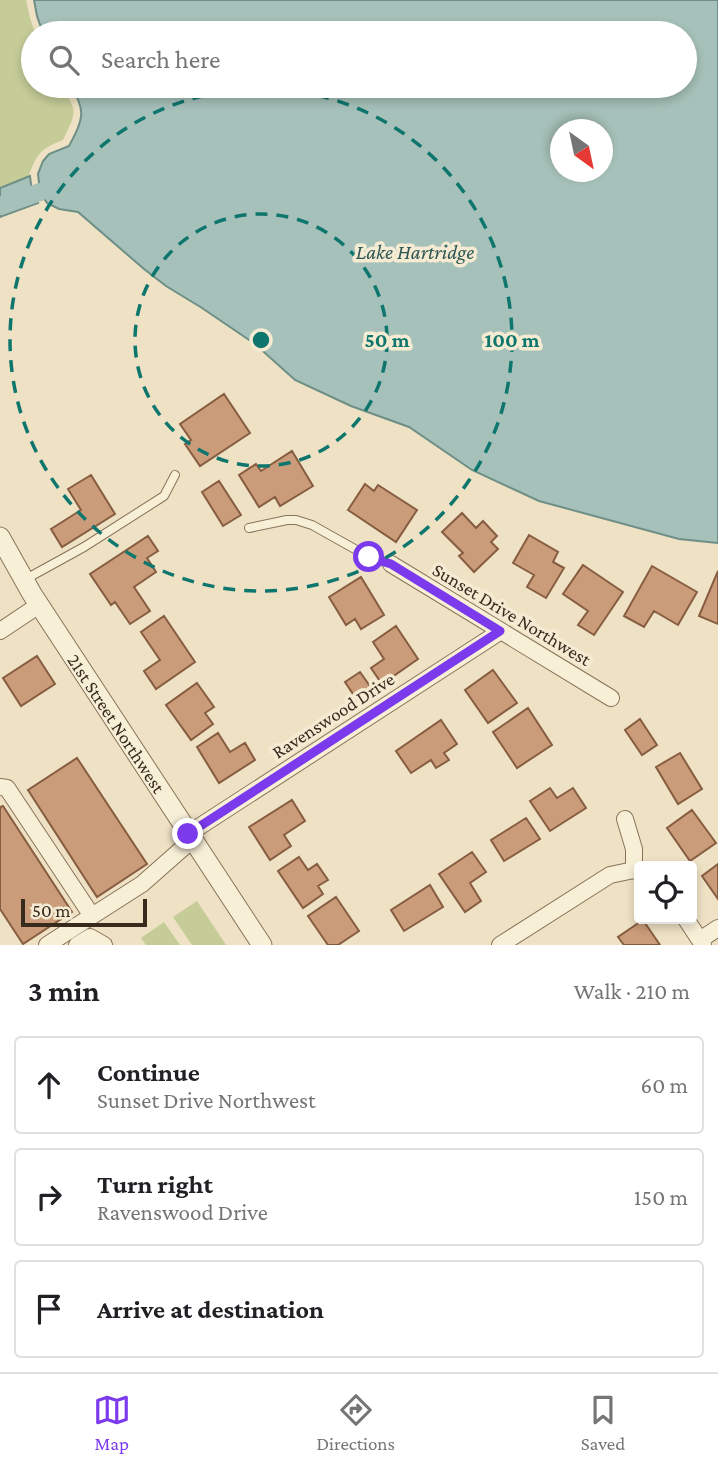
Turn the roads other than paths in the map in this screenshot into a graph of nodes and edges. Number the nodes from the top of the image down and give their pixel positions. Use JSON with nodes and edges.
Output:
{"nodes":[{"id":1,"x":175,"y":475,"type":"dead end"},
{"id":2,"x":249,"y":528,"type":"dead end"},
{"id":3,"x":0,"y":537,"type":"edge"},
{"id":4,"x":391,"y":564,"type":"joint"},
{"id":5,"x":24,"y":580,"type":"junction"},
{"id":6,"x":39,"y":605,"type":"junction"},
{"id":7,"x":0,"y":631,"type":"edge"},
{"id":8,"x":500,"y":631,"type":"junction"},
{"id":9,"x":611,"y":698,"type":"dead end"},
{"id":10,"x":0,"y":787,"type":"edge"},
{"id":11,"x":625,"y":818,"type":"dead end"},
{"id":12,"x":190,"y":837,"type":"junction"},
{"id":13,"x":636,"y":861,"type":"edge"},
{"id":14,"x":634,"y":871,"type":"edge"},
{"id":15,"x":92,"y":916,"type":"junction"},
{"id":16,"x":689,"y":924,"type":"edge"},
{"id":17,"x":718,"y":928,"type":"edge"},
{"id":18,"x":701,"y":942,"type":"edge"},
{"id":19,"x":47,"y":945,"type":"edge"},
{"id":20,"x":77,"y":945,"type":"edge"},
{"id":21,"x":104,"y":945,"type":"edge"},
{"id":22,"x":262,"y":945,"type":"edge"},
{"id":23,"x":500,"y":945,"type":"edge"}],
"edges":[{"from":1,"to":5,"type":"lane"},
{"from":2,"to":4,"type":"lane"},
{"from":3,"to":5,"type":"street","name":"21st Street Northwest"},
{"from":4,"to":8,"type":"street","name":"Sunset Drive Northwest"},
{"from":5,"to":6,"type":"street","name":"21st Street Northwest"},
{"from":6,"to":7,"type":"street"},
{"from":6,"to":12,"type":"street","name":"21st Street Northwest"},
{"from":8,"to":9,"type":"street","name":"Sunset Drive Northwest"},
{"from":8,"to":12,"type":"street","name":"Ravenswood Drive"},
{"from":10,"to":15,"type":"street"},
{"from":11,"to":13,"type":"street"},
{"from":12,"to":15,"type":"street","name":"Ravenswood Drive"},
{"from":12,"to":22,"type":"street","name":"21st Street Northwest"},
{"from":14,"to":23,"type":"street"},
{"from":15,"to":19,"type":"street","name":"Ravenswood Drive"},
{"from":16,"to":18,"type":"street"},
{"from":17,"to":18,"type":"street"},
{"from":20,"to":21,"type":"street"}]}
